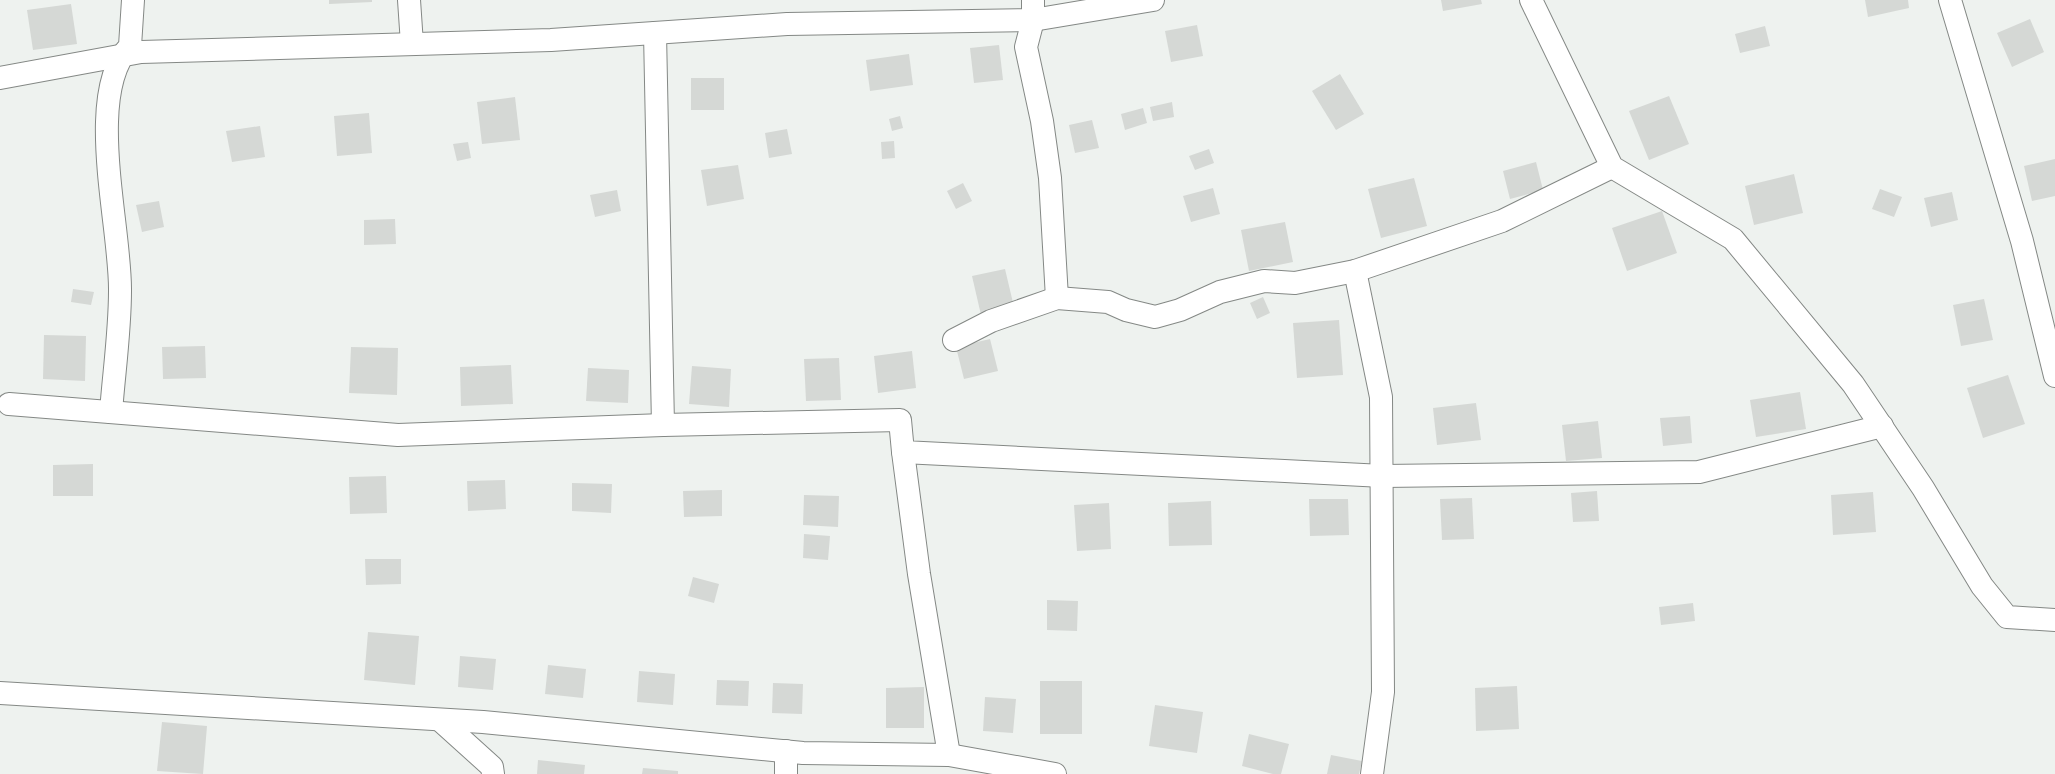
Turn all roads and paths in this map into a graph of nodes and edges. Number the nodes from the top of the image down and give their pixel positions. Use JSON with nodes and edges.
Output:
{"nodes":[{"id":1,"x":133,"y":0,"type":"edge"},
{"id":2,"x":409,"y":0,"type":"edge"},
{"id":3,"x":1153,"y":0,"type":"edge"},
{"id":4,"x":1531,"y":0,"type":"edge"},
{"id":5,"x":1950,"y":0,"type":"edge"},
{"id":6,"x":1033,"y":10,"type":"edge"},
{"id":7,"x":655,"y":33,"type":"junction"},
{"id":8,"x":412,"y":44,"type":"junction"},
{"id":9,"x":121,"y":55,"type":"junction"},
{"id":10,"x":0,"y":78,"type":"edge"},
{"id":11,"x":1612,"y":167,"type":"junction"},
{"id":12,"x":1355,"y":271,"type":"junction"},
{"id":13,"x":1057,"y":298,"type":"junction"},
{"id":14,"x":954,"y":340,"type":"dead end"},
{"id":15,"x":2055,"y":376,"type":"edge"},
{"id":16,"x":8,"y":404,"type":"dead end"},
{"id":17,"x":111,"y":412,"type":"junction"},
{"id":18,"x":663,"y":425,"type":"junction"},
{"id":19,"x":1882,"y":426,"type":"junction"},
{"id":20,"x":903,"y":452,"type":"junction"},
{"id":21,"x":1383,"y":476,"type":"junction"},
{"id":22,"x":2055,"y":620,"type":"edge"},
{"id":23,"x":0,"y":693,"type":"edge"},
{"id":24,"x":440,"y":720,"type":"junction"},
{"id":25,"x":786,"y":751,"type":"junction"},
{"id":26,"x":949,"y":755,"type":"junction"},
{"id":27,"x":494,"y":774,"type":"edge"},
{"id":28,"x":786,"y":774,"type":"edge"},
{"id":29,"x":1055,"y":774,"type":"edge"},
{"id":30,"x":1372,"y":774,"type":"edge"}],
"edges":[{"from":1,"to":9,"type":"street"},
{"from":2,"to":8,"type":"street"},
{"from":3,"to":6,"type":"street"},
{"from":4,"to":11,"type":"street"},
{"from":5,"to":15,"type":"street"},
{"from":6,"to":7,"type":"street"},
{"from":6,"to":13,"type":"street"},
{"from":7,"to":8,"type":"street"},
{"from":7,"to":18,"type":"street"},
{"from":8,"to":9,"type":"street"},
{"from":9,"to":10,"type":"street"},
{"from":9,"to":17,"type":"street"},
{"from":11,"to":12,"type":"street"},
{"from":11,"to":19,"type":"street"},
{"from":12,"to":13,"type":"street"},
{"from":12,"to":21,"type":"street"},
{"from":13,"to":14,"type":"street"},
{"from":16,"to":17,"type":"street"},
{"from":17,"to":18,"type":"street"},
{"from":18,"to":20,"type":"street"},
{"from":19,"to":21,"type":"street"},
{"from":19,"to":22,"type":"street"},
{"from":20,"to":21,"type":"street"},
{"from":20,"to":26,"type":"street"},
{"from":21,"to":30,"type":"street"},
{"from":23,"to":24,"type":"street"},
{"from":24,"to":25,"type":"street"},
{"from":24,"to":27,"type":"street"},
{"from":25,"to":26,"type":"street"},
{"from":25,"to":28,"type":"street"},
{"from":26,"to":29,"type":"street"}]}
